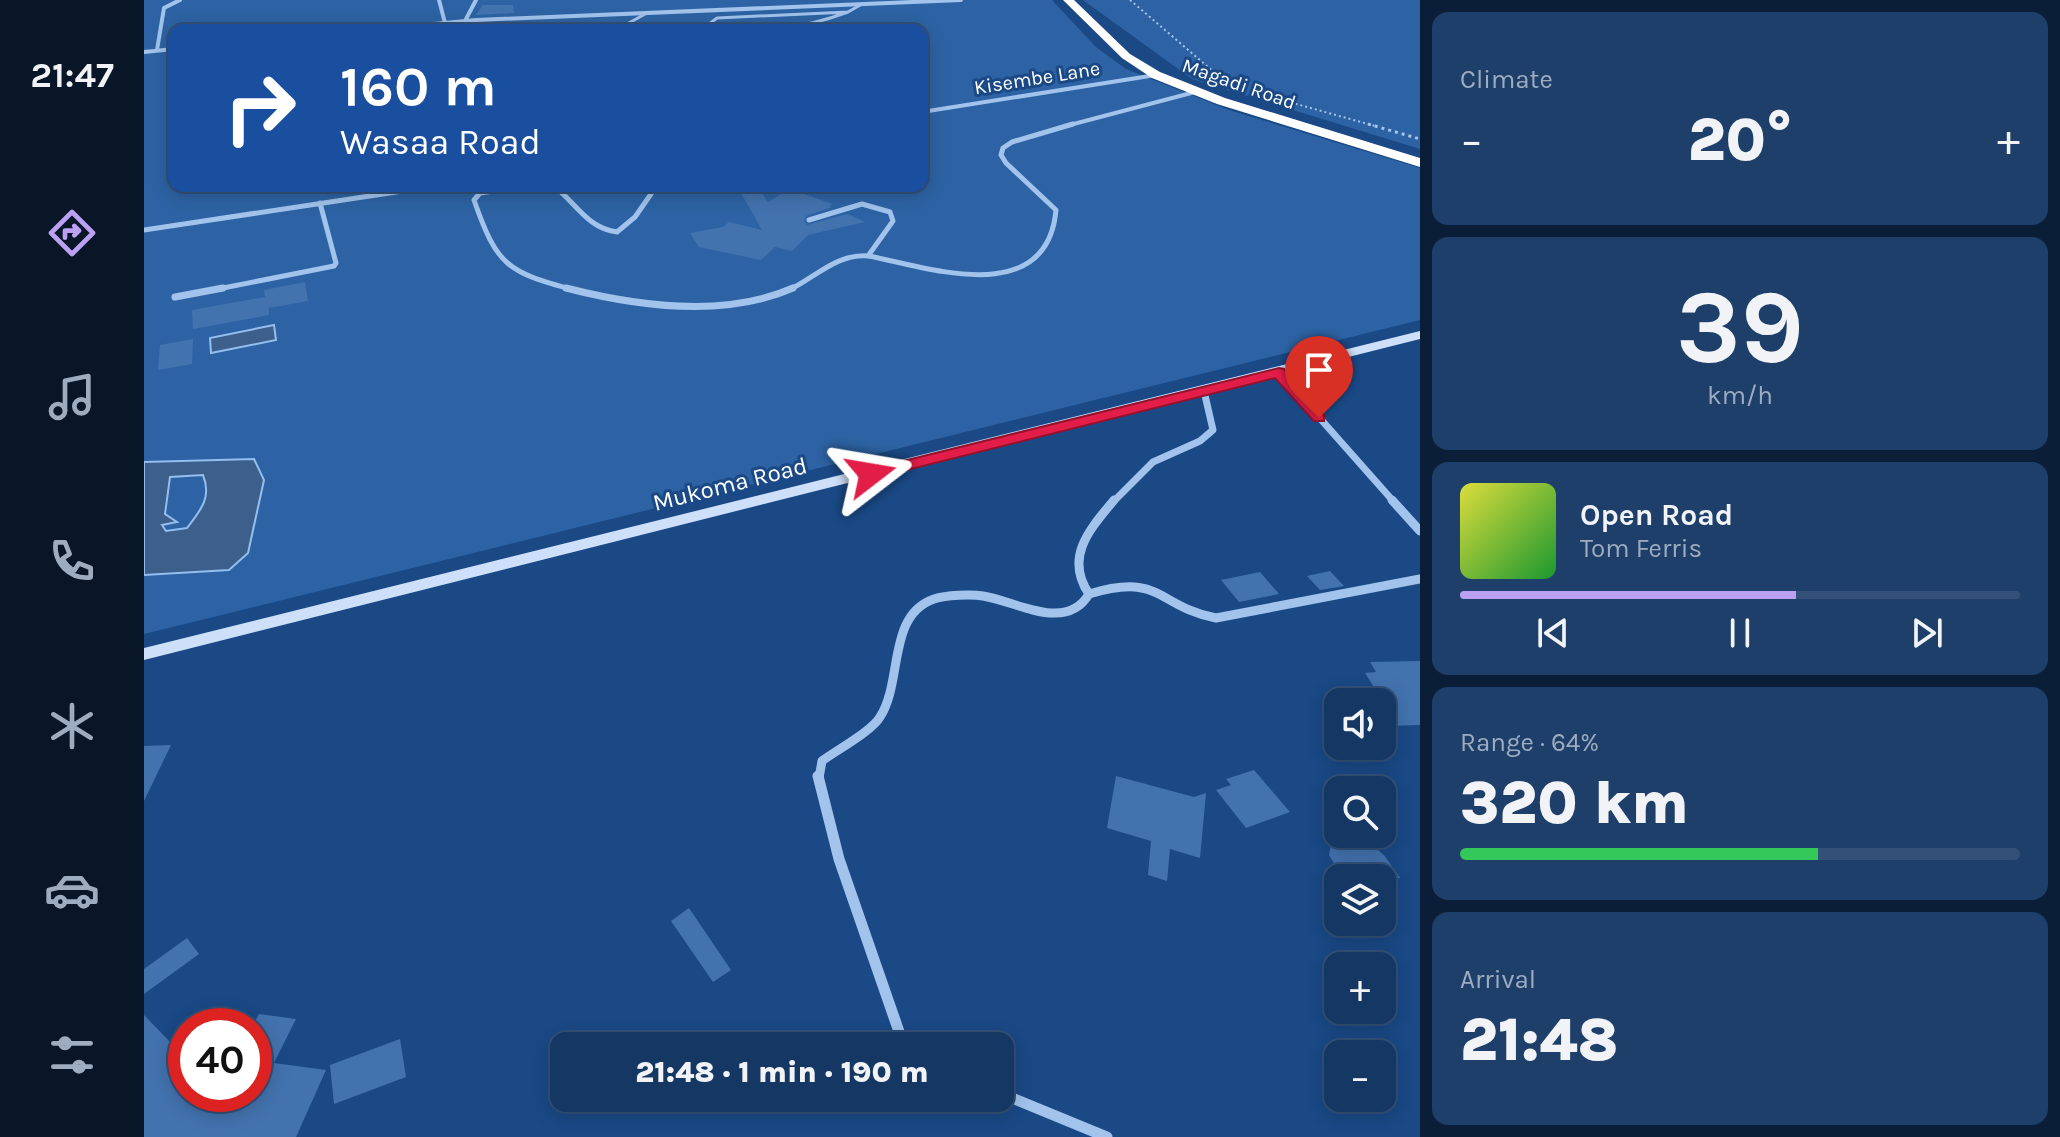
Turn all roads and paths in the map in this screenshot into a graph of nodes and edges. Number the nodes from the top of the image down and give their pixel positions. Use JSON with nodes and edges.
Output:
{"nodes":[{"id":1,"x":180,"y":0,"type":"edge"},
{"id":2,"x":439,"y":0,"type":"edge"},
{"id":3,"x":476,"y":0,"type":"edge"},
{"id":4,"x":961,"y":0,"type":"edge"},
{"id":5,"x":1068,"y":0,"type":"edge"},
{"id":6,"x":1130,"y":0,"type":"edge"},
{"id":7,"x":862,"y":4,"type":"junction"},
{"id":8,"x":848,"y":12,"type":"junction"},
{"id":9,"x":647,"y":13,"type":"junction"},
{"id":10,"x":465,"y":21,"type":"junction"},
{"id":11,"x":445,"y":23,"type":"junction"},
{"id":12,"x":434,"y":24,"type":"edge"},
{"id":13,"x":627,"y":24,"type":"edge"},
{"id":14,"x":709,"y":24,"type":"edge"},
{"id":15,"x":812,"y":24,"type":"edge"},
{"id":16,"x":168,"y":49,"type":"edge"},
{"id":17,"x":157,"y":50,"type":"junction"},
{"id":18,"x":144,"y":52,"type":"edge"},
{"id":19,"x":1156,"y":75,"type":"junction"},
{"id":20,"x":1227,"y":85,"type":"dead end"},
{"id":21,"x":1195,"y":92,"type":"junction"},
{"id":22,"x":1257,"y":93,"type":"dead end"},
{"id":23,"x":928,"y":111,"type":"edge"},
{"id":24,"x":1420,"y":139,"type":"edge"},
{"id":25,"x":1420,"y":163,"type":"edge"},
{"id":26,"x":395,"y":192,"type":"edge"},
{"id":27,"x":487,"y":192,"type":"edge"},
{"id":28,"x":563,"y":192,"type":"edge"},
{"id":29,"x":650,"y":192,"type":"edge"},
{"id":30,"x":320,"y":203,"type":"junction"},
{"id":31,"x":809,"y":220,"type":"dead end"},
{"id":32,"x":144,"y":230,"type":"edge"},
{"id":33,"x":868,"y":256,"type":"junction"},
{"id":34,"x":175,"y":297,"type":"dead end"},
{"id":35,"x":1420,"y":335,"type":"edge"},
{"id":36,"x":1279,"y":372,"type":"junction"},
{"id":37,"x":1204,"y":391,"type":"junction"},
{"id":38,"x":1420,"y":531,"type":"edge"},
{"id":39,"x":1420,"y":579,"type":"edge"},
{"id":40,"x":1089,"y":594,"type":"junction"},
{"id":41,"x":144,"y":654,"type":"edge"},
{"id":42,"x":899,"y":1032,"type":"edge"},
{"id":43,"x":1014,"y":1099,"type":"edge"},
{"id":44,"x":1107,"y":1137,"type":"edge"}],
"edges":[{"from":1,"to":17,"type":"street"},
{"from":2,"to":11,"type":"street"},
{"from":3,"to":10,"type":"street"},
{"from":4,"to":7,"type":"street"},
{"from":5,"to":19,"type":"highway","name":"Magadi Road"},
{"from":6,"to":20,"type":"path"},
{"from":7,"to":8,"type":"lane"},
{"from":7,"to":9,"type":"street"},
{"from":8,"to":14,"type":"lane"},
{"from":8,"to":15,"type":"lane"},
{"from":9,"to":10,"type":"street"},
{"from":9,"to":13,"type":"lane"},
{"from":10,"to":11,"type":"street"},
{"from":11,"to":12,"type":"street"},
{"from":16,"to":17,"type":"street"},
{"from":17,"to":18,"type":"street"},
{"from":19,"to":21,"type":"highway","name":"Magadi Road"},
{"from":19,"to":23,"type":"street","name":"Kisembe Lane"},
{"from":21,"to":25,"type":"highway","name":"Magadi Road"},
{"from":21,"to":33,"type":"street"},
{"from":22,"to":24,"type":"path"},
{"from":26,"to":30,"type":"street"},
{"from":27,"to":33,"type":"street"},
{"from":28,"to":29,"type":"street"},
{"from":30,"to":32,"type":"street"},
{"from":30,"to":34,"type":"street"},
{"from":31,"to":33,"type":"street"},
{"from":35,"to":36,"type":"street","name":"Mukoma Road"},
{"from":36,"to":37,"type":"street","name":"Mukoma Road"},
{"from":36,"to":38,"type":"street"},
{"from":37,"to":40,"type":"street"},
{"from":37,"to":41,"type":"street","name":"Mukoma Road"},
{"from":39,"to":40,"type":"street"},
{"from":40,"to":42,"type":"street"},
{"from":43,"to":44,"type":"street"}]}
